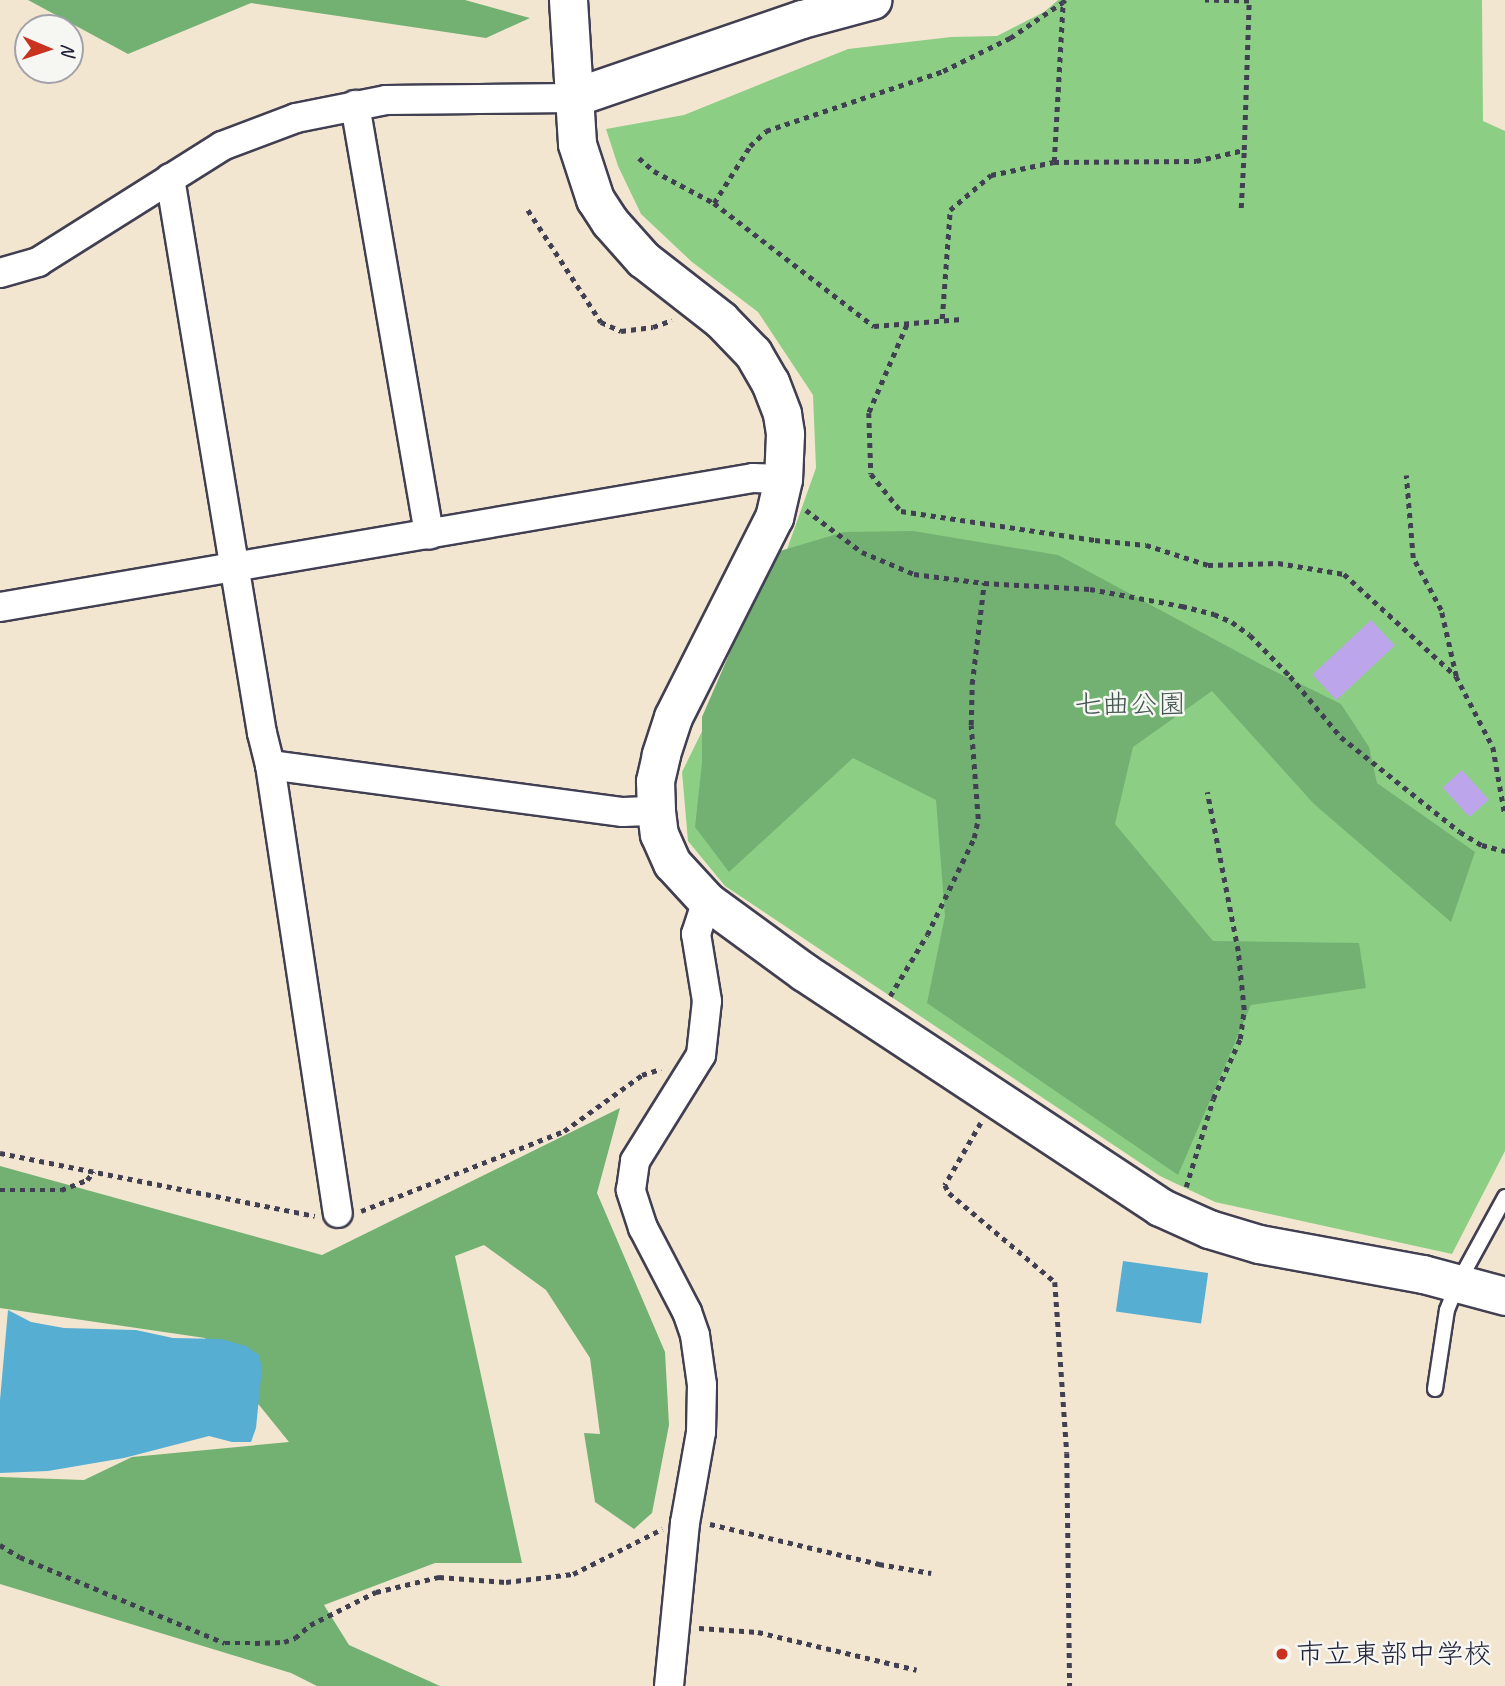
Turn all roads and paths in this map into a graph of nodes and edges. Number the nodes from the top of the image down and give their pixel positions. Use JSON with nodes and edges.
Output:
{"nodes":[{"id":1,"x":568,"y":0,"type":"edge"},
{"id":2,"x":873,"y":0,"type":"edge"},
{"id":3,"x":1205,"y":0,"type":"edge"},
{"id":4,"x":1064,"y":1,"type":"edge"},
{"id":5,"x":572,"y":98,"type":"junction"},
{"id":6,"x":355,"y":105,"type":"junction"},
{"id":7,"x":1244,"y":150,"type":"junction"},
{"id":8,"x":639,"y":158,"type":"dead end"},
{"id":9,"x":1054,"y":162,"type":"junction"},
{"id":10,"x":170,"y":178,"type":"junction"},
{"id":11,"x":714,"y":203,"type":"junction"},
{"id":12,"x":1241,"y":208,"type":"dead end"},
{"id":13,"x":528,"y":210,"type":"dead end"},
{"id":14,"x":0,"y":273,"type":"edge"},
{"id":15,"x":691,"y":295,"type":"junction"},
{"id":16,"x":942,"y":319,"type":"junction"},
{"id":17,"x":962,"y":319,"type":"dead end"},
{"id":18,"x":907,"y":326,"type":"junction"},
{"id":19,"x":1406,"y":475,"type":"dead end"},
{"id":20,"x":781,"y":489,"type":"junction"},
{"id":21,"x":429,"y":535,"type":"junction"},
{"id":22,"x":236,"y":568,"type":"junction"},
{"id":23,"x":984,"y":583,"type":"junction"},
{"id":24,"x":0,"y":607,"type":"edge"},
{"id":25,"x":1456,"y":676,"type":"junction"},
{"id":26,"x":270,"y":765,"type":"junction"},
{"id":27,"x":1208,"y":792,"type":"dead end"},
{"id":28,"x":656,"y":811,"type":"junction"},
{"id":29,"x":1505,"y":815,"type":"edge"},
{"id":30,"x":1505,"y":851,"type":"edge"},
{"id":31,"x":707,"y":901,"type":"junction"},
{"id":32,"x":876,"y":1018,"type":"junction"},
{"id":33,"x":996,"y":1098,"type":"junction"},
{"id":34,"x":94,"y":1171,"type":"dead end"},
{"id":35,"x":0,"y":1190,"type":"edge"},
{"id":36,"x":1505,"y":1197,"type":"edge"},
{"id":37,"x":338,"y":1213,"type":"dead end"},
{"id":38,"x":1176,"y":1214,"type":"junction"},
{"id":39,"x":1458,"y":1283,"type":"junction"},
{"id":40,"x":1505,"y":1296,"type":"edge"},
{"id":41,"x":1435,"y":1389,"type":"dead end"},
{"id":42,"x":686,"y":1520,"type":"junction"},
{"id":43,"x":0,"y":1545,"type":"edge"},
{"id":44,"x":931,"y":1573,"type":"dead end"},
{"id":45,"x":675,"y":1628,"type":"junction"},
{"id":46,"x":917,"y":1671,"type":"dead end"},
{"id":47,"x":669,"y":1686,"type":"edge"},
{"id":48,"x":1070,"y":1686,"type":"edge"}],
"edges":[{"from":1,"to":5,"type":"street"},
{"from":2,"to":5,"type":"street"},
{"from":3,"to":7,"type":"path"},
{"from":4,"to":9,"type":"path"},
{"from":4,"to":11,"type":"path"},
{"from":5,"to":6,"type":"street"},
{"from":5,"to":15,"type":"street"},
{"from":6,"to":10,"type":"street"},
{"from":6,"to":21,"type":"street"},
{"from":7,"to":9,"type":"path"},
{"from":7,"to":12,"type":"path"},
{"from":8,"to":11,"type":"path"},
{"from":9,"to":16,"type":"path"},
{"from":10,"to":14,"type":"street"},
{"from":10,"to":22,"type":"street"},
{"from":11,"to":18,"type":"path"},
{"from":13,"to":15,"type":"path"},
{"from":15,"to":20,"type":"street"},
{"from":16,"to":17,"type":"path"},
{"from":16,"to":18,"type":"path"},
{"from":18,"to":25,"type":"path"},
{"from":19,"to":25,"type":"path"},
{"from":20,"to":21,"type":"street"},
{"from":20,"to":23,"type":"path"},
{"from":20,"to":28,"type":"street"},
{"from":21,"to":22,"type":"street"},
{"from":22,"to":24,"type":"street"},
{"from":22,"to":26,"type":"street"},
{"from":23,"to":30,"type":"path"},
{"from":23,"to":32,"type":"path"},
{"from":25,"to":29,"type":"path"},
{"from":26,"to":28,"type":"street"},
{"from":26,"to":37,"type":"street"},
{"from":27,"to":38,"type":"path"},
{"from":28,"to":31,"type":"street"},
{"from":31,"to":32,"type":"street"},
{"from":31,"to":42,"type":"street"},
{"from":32,"to":33,"type":"street"},
{"from":33,"to":38,"type":"street"},
{"from":33,"to":48,"type":"path"},
{"from":34,"to":35,"type":"path"},
{"from":36,"to":39,"type":"lane"},
{"from":38,"to":39,"type":"street"},
{"from":39,"to":40,"type":"street"},
{"from":39,"to":41,"type":"lane"},
{"from":42,"to":43,"type":"path"},
{"from":42,"to":44,"type":"path"},
{"from":42,"to":45,"type":"street"},
{"from":45,"to":46,"type":"path"},
{"from":45,"to":47,"type":"street"}]}
